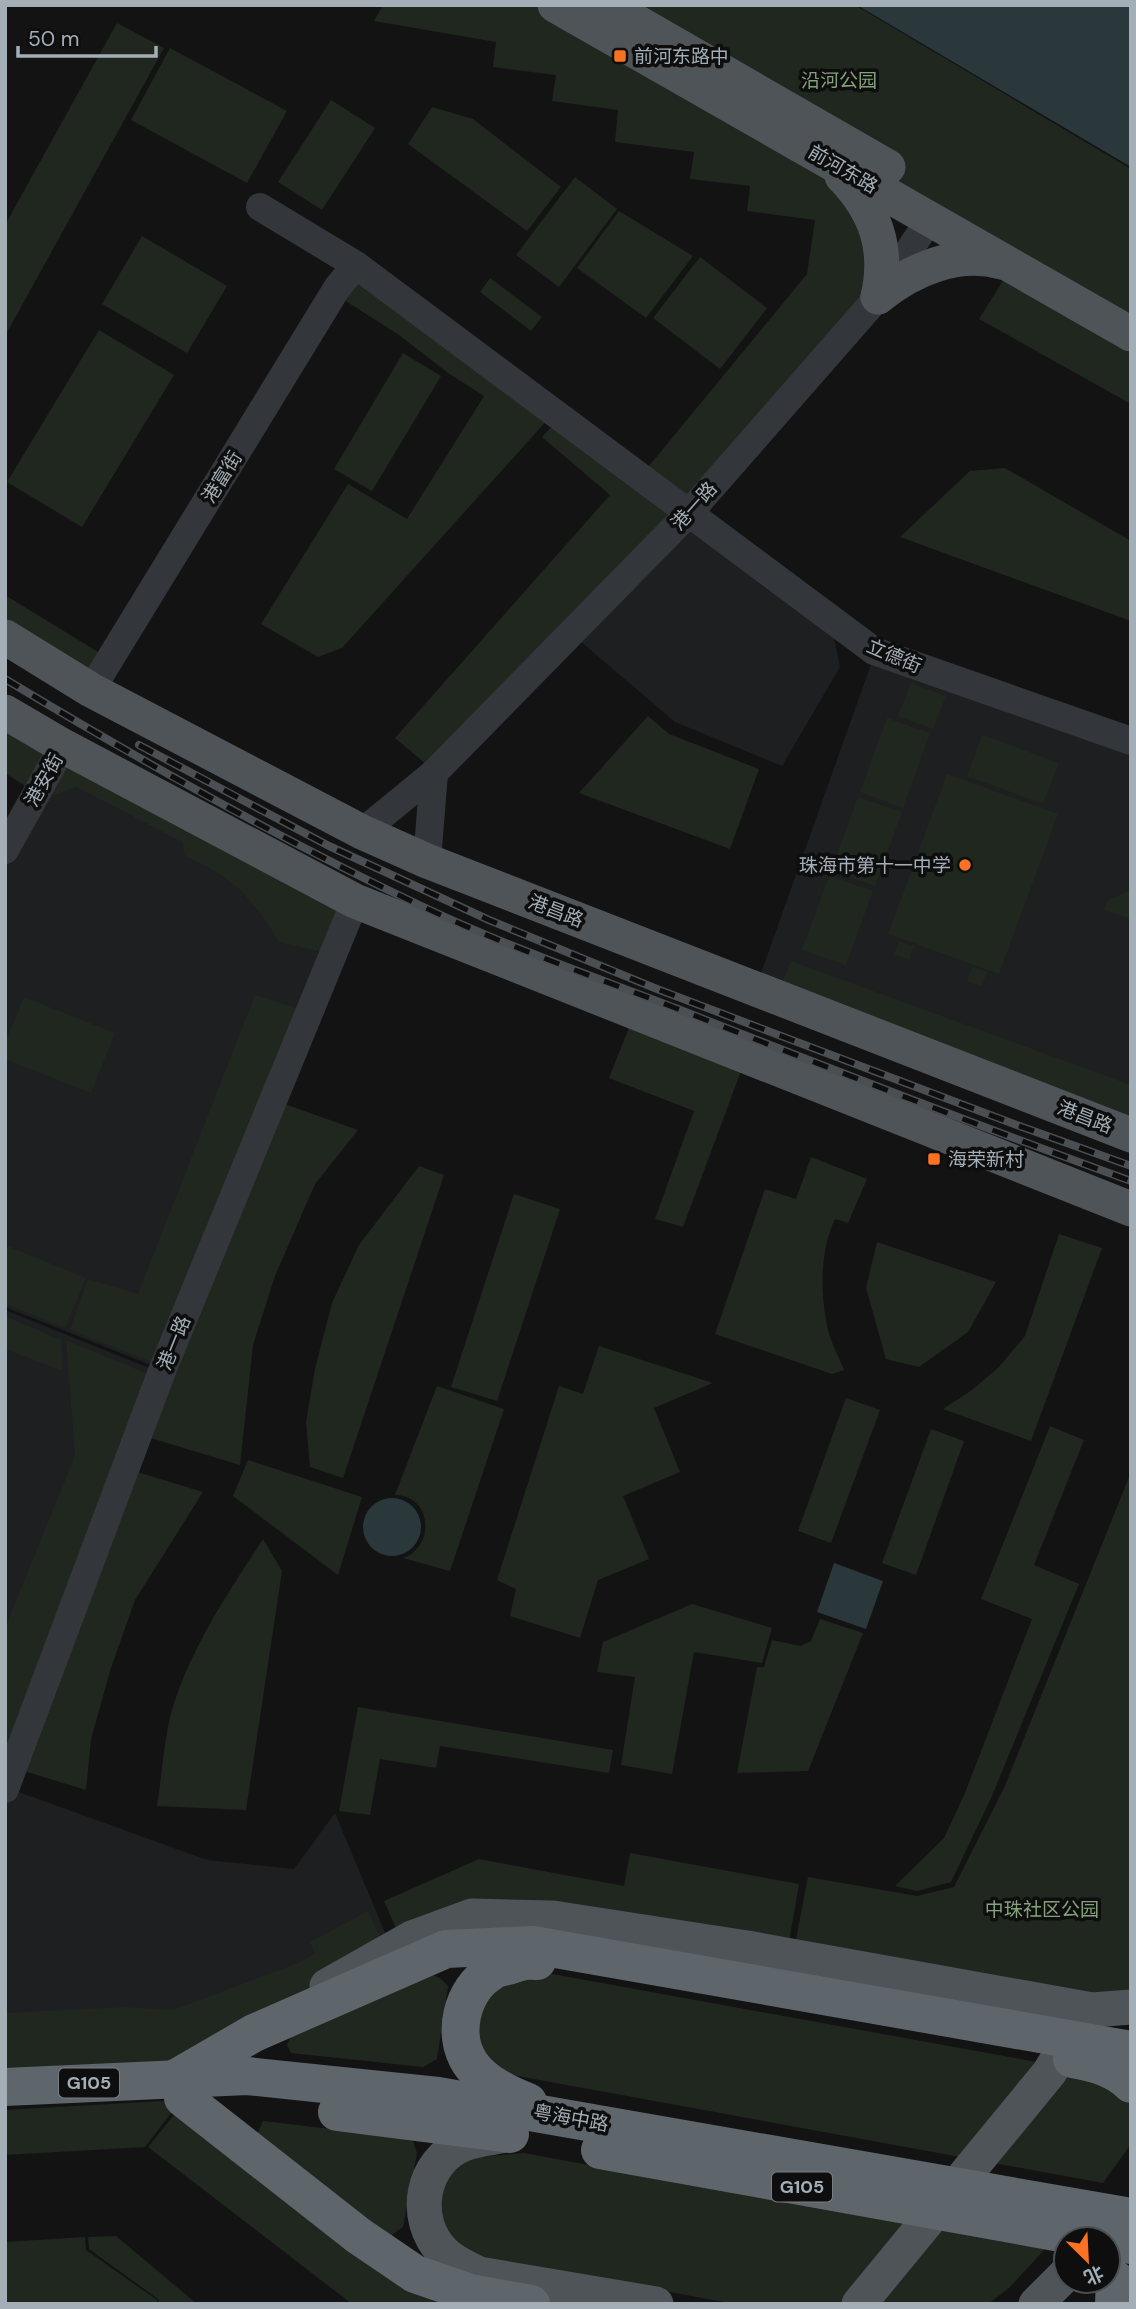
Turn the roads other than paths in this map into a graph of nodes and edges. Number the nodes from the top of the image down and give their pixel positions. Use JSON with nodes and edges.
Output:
{"nodes":[{"id":1,"x":555,"y":5,"type":"edge"},
{"id":2,"x":607,"y":5,"type":"edge"},
{"id":3,"x":804,"y":147,"type":"junction"},
{"id":4,"x":260,"y":207,"type":"dead end"},
{"id":5,"x":930,"y":219,"type":"junction"},
{"id":6,"x":1009,"y":264,"type":"junction"},
{"id":7,"x":356,"y":265,"type":"junction"},
{"id":8,"x":878,"y":296,"type":"junction"},
{"id":9,"x":1131,"y":306,"type":"edge"},
{"id":10,"x":1131,"y":334,"type":"edge"},
{"id":11,"x":688,"y":514,"type":"junction"},
{"id":12,"x":5,"y":637,"type":"edge"},
{"id":13,"x":91,"y":690,"type":"junction"},
{"id":14,"x":5,"y":712,"type":"edge"},
{"id":15,"x":1131,"y":741,"type":"edge"},
{"id":16,"x":63,"y":746,"type":"junction"},
{"id":17,"x":434,"y":773,"type":"junction"},
{"id":18,"x":362,"y":832,"type":"junction"},
{"id":19,"x":5,"y":850,"type":"edge"},
{"id":20,"x":427,"y":861,"type":"junction"},
{"id":21,"x":355,"y":901,"type":"junction"},
{"id":22,"x":1131,"y":1135,"type":"edge"},
{"id":23,"x":1131,"y":1209,"type":"edge"},
{"id":24,"x":5,"y":1789,"type":"edge"},
{"id":25,"x":1131,"y":2007,"type":"edge"},
{"id":26,"x":1092,"y":2010,"type":"junction"},
{"id":27,"x":254,"y":2033,"type":"junction"},
{"id":28,"x":1047,"y":2045,"type":"junction"},
{"id":29,"x":1131,"y":2050,"type":"edge"},
{"id":30,"x":1131,"y":2084,"type":"edge"},
{"id":31,"x":5,"y":2087,"type":"edge"},
{"id":32,"x":178,"y":2089,"type":"junction"},
{"id":33,"x":5,"y":2109,"type":"edge"},
{"id":34,"x":573,"y":2119,"type":"junction"},
{"id":35,"x":509,"y":2134,"type":"junction"},
{"id":36,"x":1131,"y":2192,"type":"edge"},
{"id":37,"x":1131,"y":2217,"type":"edge"},
{"id":38,"x":1105,"y":2225,"type":"edge"},
{"id":39,"x":1052,"y":2231,"type":"edge"},
{"id":40,"x":415,"y":2274,"type":"junction"},
{"id":41,"x":1052,"y":2288,"type":"edge"},
{"id":42,"x":545,"y":2296,"type":"edge"},
{"id":43,"x":470,"y":2304,"type":"edge"},
{"id":44,"x":656,"y":2304,"type":"edge"},
{"id":45,"x":859,"y":2304,"type":"edge"},
{"id":46,"x":1036,"y":2304,"type":"edge"}],
"edges":[{"from":1,"to":3,"type":"main road","name":"前河东路"},
{"from":2,"to":9,"type":"main road","name":"前河东路"},
{"from":3,"to":5,"type":"main road","name":"前河东路"},
{"from":3,"to":8,"type":"main road"},
{"from":4,"to":7,"type":"street"},
{"from":5,"to":6,"type":"main road","name":"前河东路"},
{"from":5,"to":8,"type":"street","name":"港一路"},
{"from":6,"to":8,"type":"main road"},
{"from":6,"to":10,"type":"main road","name":"前河东路"},
{"from":7,"to":11,"type":"street"},
{"from":7,"to":13,"type":"street","name":"港富街"},
{"from":8,"to":11,"type":"street","name":"港一路"},
{"from":11,"to":15,"type":"street","name":"立德街"},
{"from":11,"to":17,"type":"street","name":"港一路"},
{"from":12,"to":13,"type":"main road","name":"港昌路"},
{"from":13,"to":18,"type":"main road","name":"港昌路"},
{"from":14,"to":16,"type":"main road"},
{"from":16,"to":19,"type":"street","name":"港安街"},
{"from":16,"to":21,"type":"main road"},
{"from":17,"to":18,"type":"street","name":"港一路"},
{"from":17,"to":20,"type":"street"},
{"from":18,"to":20,"type":"main road","name":"港昌路"},
{"from":20,"to":22,"type":"main road","name":"港昌路"},
{"from":21,"to":23,"type":"main road"},
{"from":21,"to":24,"type":"street","name":"港一路"},
{"from":25,"to":26,"type":"main road"},
{"from":26,"to":27,"type":"main road"},
{"from":26,"to":45,"type":"main road"},
{"from":27,"to":28,"type":"highway"},
{"from":27,"to":32,"type":"highway"},
{"from":28,"to":29,"type":"highway"},
{"from":28,"to":30,"type":"highway"},
{"from":28,"to":34,"type":"highway"},
{"from":31,"to":32,"type":"highway","name":"粤海中路","number":"G105"},
{"from":32,"to":33,"type":"highway","name":"粤海中路","number":"G105"},
{"from":32,"to":34,"type":"highway","name":"粤海中路","number":"G105"},
{"from":32,"to":35,"type":"highway","name":"粤海中路","number":"G105"},
{"from":32,"to":40,"type":"highway"},
{"from":34,"to":37,"type":"highway","name":"粤海中路","number":"G105"},
{"from":35,"to":39,"type":"highway","name":"粤海中路","number":"G105"},
{"from":35,"to":42,"type":"main road"},
{"from":36,"to":38,"type":"main road"},
{"from":40,"to":42,"type":"highway"},
{"from":40,"to":43,"type":"main road"},
{"from":41,"to":46,"type":"main road"},
{"from":42,"to":44,"type":"main road"}]}
